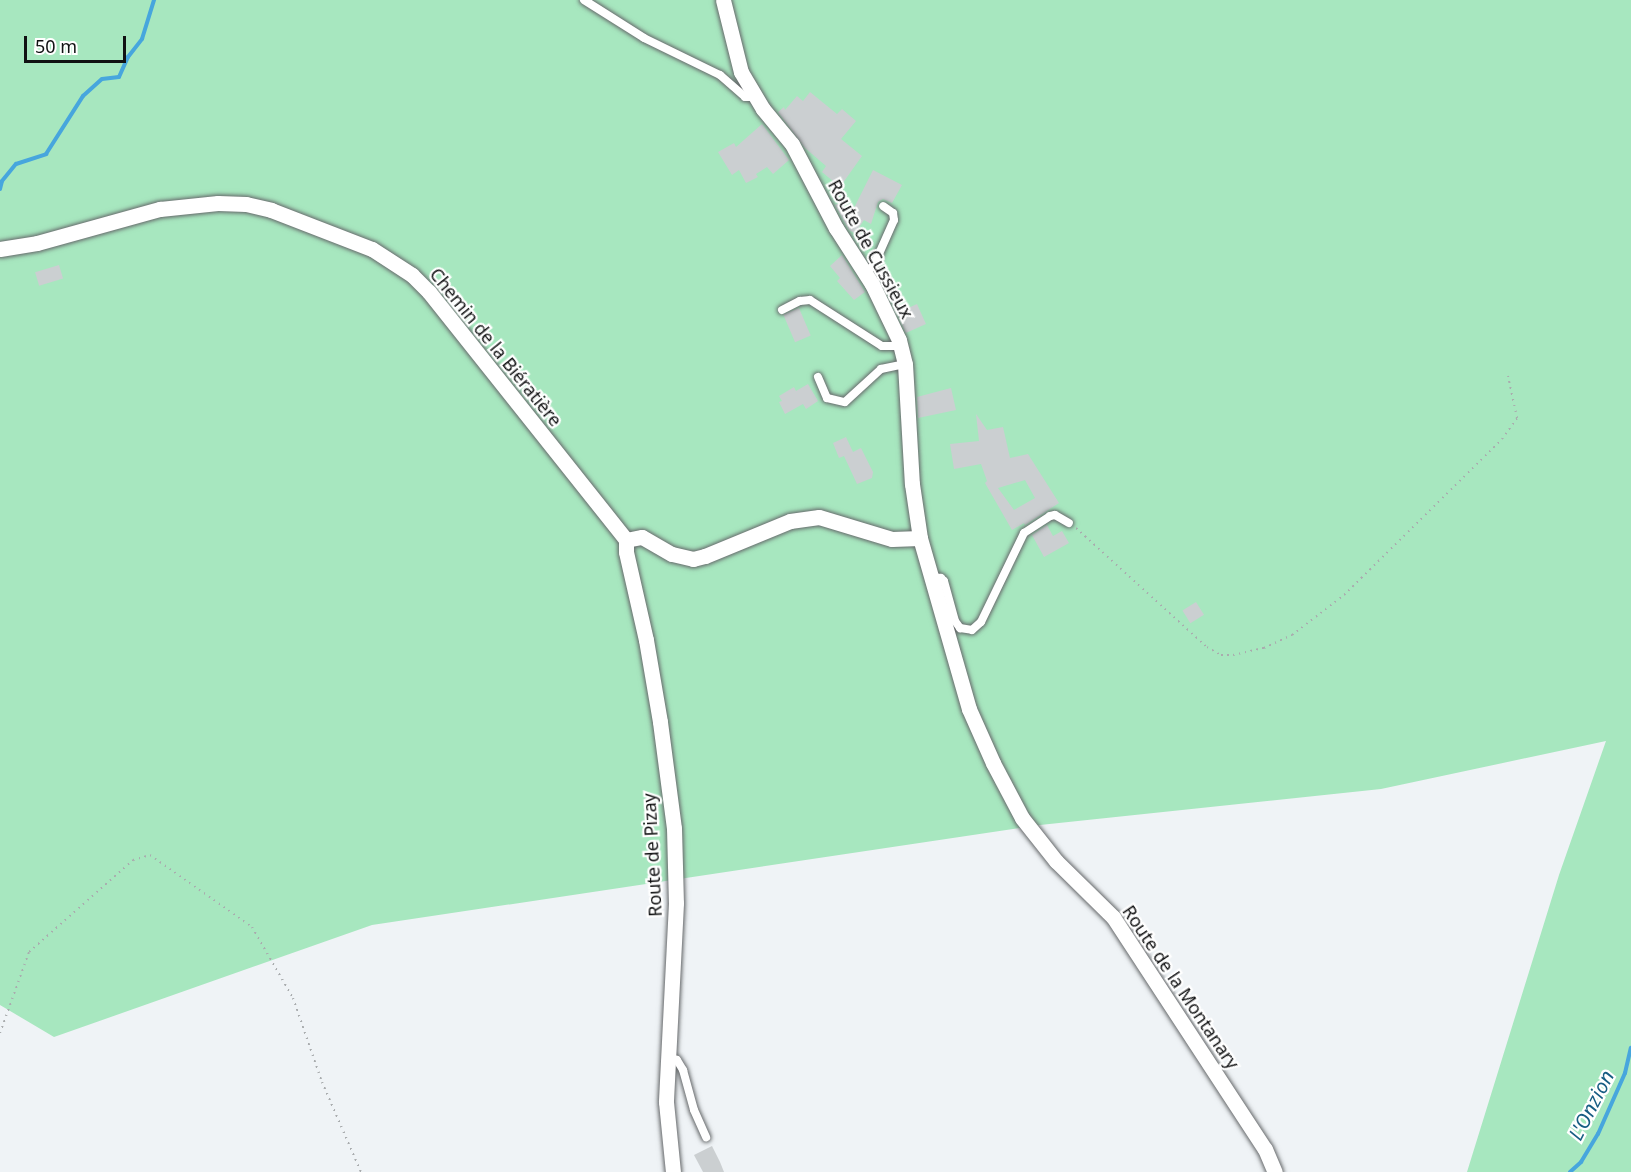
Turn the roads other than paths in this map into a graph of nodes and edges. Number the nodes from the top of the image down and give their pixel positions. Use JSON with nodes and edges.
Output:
{"nodes":[{"id":1,"x":585,"y":0,"type":"edge"},
{"id":2,"x":723,"y":0,"type":"edge"},
{"id":3,"x":755,"y":97,"type":"junction"},
{"id":4,"x":883,"y":206,"type":"dead end"},
{"id":5,"x":0,"y":249,"type":"edge"},
{"id":6,"x":865,"y":273,"type":"junction"},
{"id":7,"x":782,"y":310,"type":"dead end"},
{"id":8,"x":900,"y":346,"type":"junction"},
{"id":9,"x":905,"y":364,"type":"junction"},
{"id":10,"x":818,"y":377,"type":"dead end"},
{"id":11,"x":1069,"y":523,"type":"road end"},
{"id":12,"x":920,"y":538,"type":"junction"},
{"id":13,"x":626,"y":540,"type":"junction"},
{"id":14,"x":931,"y":577,"type":"junction"},
{"id":15,"x":668,"y":1057,"type":"junction"},
{"id":16,"x":706,"y":1137,"type":"dead end"},
{"id":17,"x":673,"y":1172,"type":"edge"},
{"id":18,"x":1275,"y":1172,"type":"edge"}],
"edges":[{"from":1,"to":3,"type":"lane"},
{"from":2,"to":3,"type":"street","name":"Route de Cussieux"},
{"from":3,"to":6,"type":"street","name":"Route de Cussieux"},
{"from":4,"to":6,"type":"lane"},
{"from":5,"to":13,"type":"street","name":"Chemin de la Biératière"},
{"from":6,"to":8,"type":"street","name":"Route de Cussieux"},
{"from":7,"to":8,"type":"lane"},
{"from":8,"to":9,"type":"street","name":"Route de Cussieux"},
{"from":9,"to":10,"type":"lane"},
{"from":9,"to":12,"type":"street","name":"Route de Cussieux"},
{"from":11,"to":14,"type":"lane"},
{"from":12,"to":13,"type":"street"},
{"from":12,"to":14,"type":"street","name":"Route de la Montanary"},
{"from":13,"to":15,"type":"street","name":"Route de Pizay"},
{"from":14,"to":18,"type":"street","name":"Route de la Montanary"},
{"from":15,"to":16,"type":"lane"},
{"from":15,"to":17,"type":"street","name":"Route de Pizay"}]}
